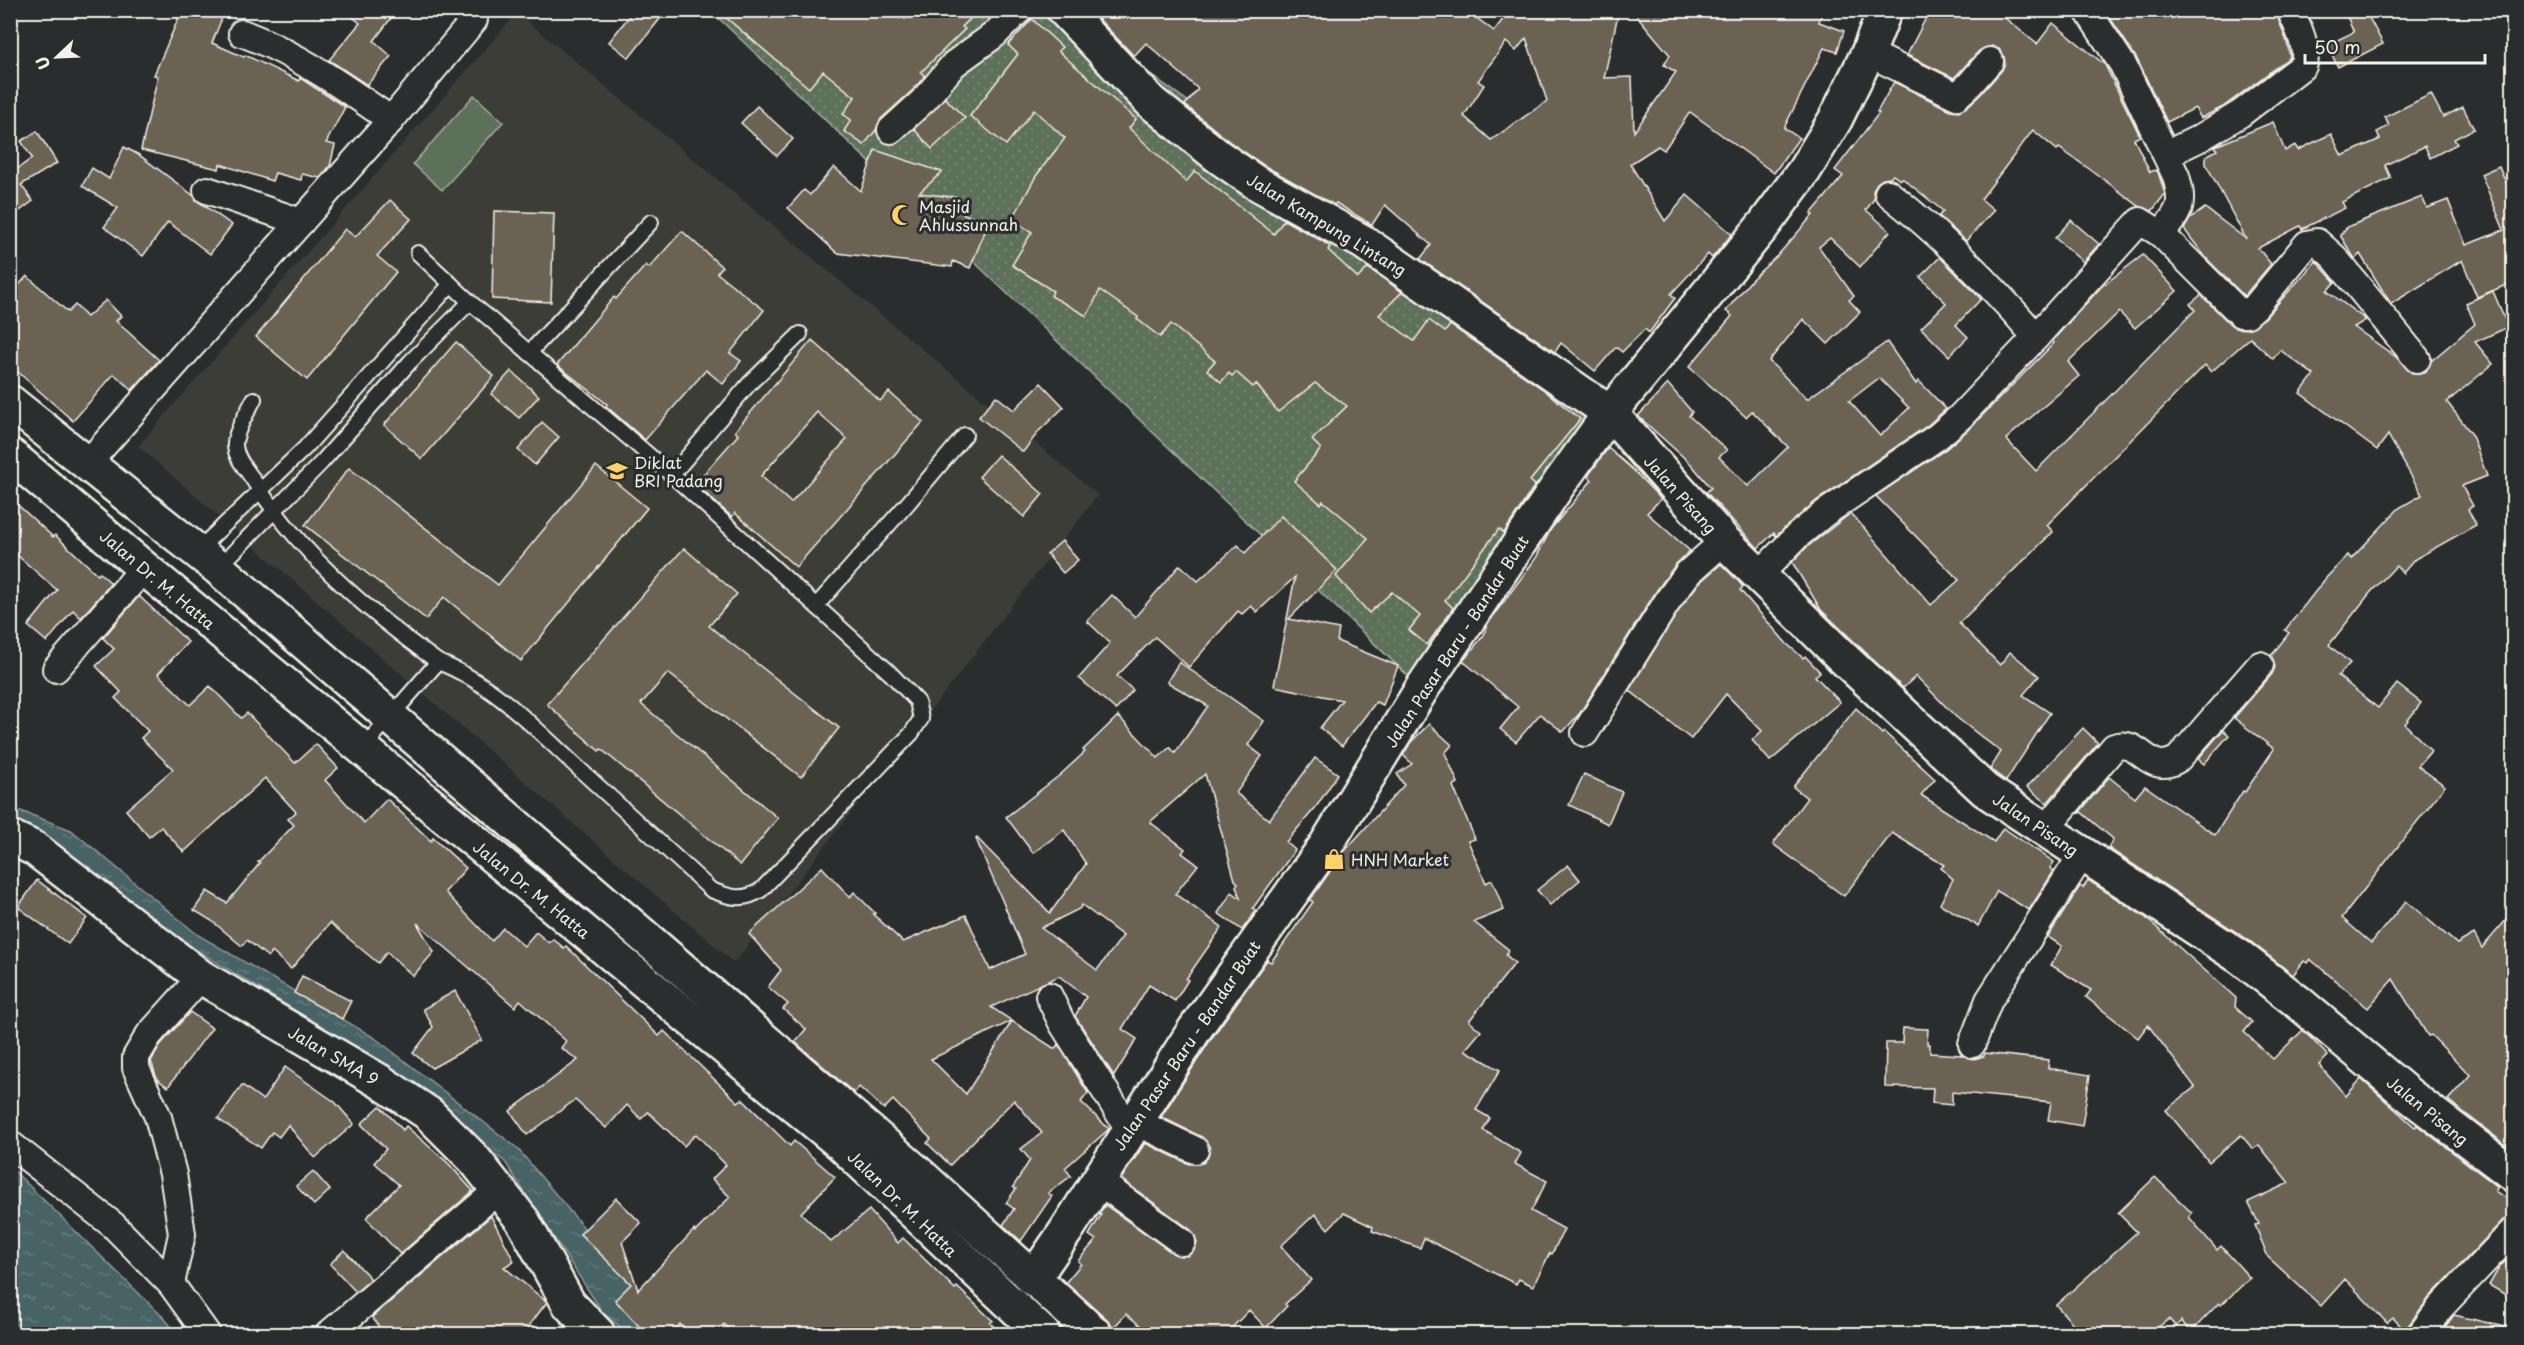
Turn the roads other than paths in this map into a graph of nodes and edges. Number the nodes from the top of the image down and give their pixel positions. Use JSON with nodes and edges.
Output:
{"nodes":[{"id":1,"x":474,"y":10,"type":"edge"},
{"id":2,"x":1018,"y":10,"type":"edge"},
{"id":3,"x":1064,"y":10,"type":"edge"},
{"id":4,"x":1885,"y":10,"type":"edge"},
{"id":5,"x":2087,"y":10,"type":"edge"},
{"id":6,"x":2290,"y":10,"type":"edge"},
{"id":7,"x":242,"y":33,"type":"dead end"},
{"id":8,"x":1868,"y":53,"type":"junction"},
{"id":9,"x":1990,"y":60,"type":"dead end"},
{"id":10,"x":391,"y":120,"type":"junction"},
{"id":11,"x":891,"y":130,"type":"dead end"},
{"id":12,"x":2167,"y":154,"type":"junction"},
{"id":13,"x":207,"y":190,"type":"dead end"},
{"id":14,"x":1888,"y":193,"type":"dead end"},
{"id":15,"x":300,"y":222,"type":"junction"},
{"id":16,"x":651,"y":222,"type":"dead end"},
{"id":17,"x":2161,"y":234,"type":"junction"},
{"id":18,"x":418,"y":253,"type":"dead end"},
{"id":19,"x":451,"y":284,"type":"junction"},
{"id":20,"x":470,"y":302,"type":"junction"},
{"id":21,"x":800,"y":334,"type":"dead end"},
{"id":22,"x":2036,"y":337,"type":"junction"},
{"id":23,"x":529,"y":352,"type":"junction"},
{"id":24,"x":2417,"y":359,"type":"dead end"},
{"id":25,"x":254,"y":399,"type":"dead end"},
{"id":26,"x":10,"y":402,"type":"edge"},
{"id":27,"x":1610,"y":413,"type":"junction"},
{"id":28,"x":965,"y":435,"type":"dead end"},
{"id":29,"x":305,"y":448,"type":"junction"},
{"id":30,"x":10,"y":455,"type":"edge"},
{"id":31,"x":322,"y":462,"type":"junction"},
{"id":32,"x":87,"y":464,"type":"junction"},
{"id":33,"x":672,"y":475,"type":"junction"},
{"id":34,"x":260,"y":492,"type":"junction"},
{"id":35,"x":275,"y":512,"type":"junction"},
{"id":36,"x":1724,"y":541,"type":"junction"},
{"id":37,"x":208,"y":559,"type":"junction"},
{"id":38,"x":144,"y":568,"type":"junction"},
{"id":39,"x":1759,"y":575,"type":"junction"},
{"id":40,"x":816,"y":606,"type":"junction"},
{"id":41,"x":438,"y":662,"type":"junction"},
{"id":42,"x":2260,"y":665,"type":"dead end"},
{"id":43,"x":56,"y":669,"type":"dead end"},
{"id":44,"x":389,"y":717,"type":"junction"},
{"id":45,"x":1585,"y":733,"type":"dead end"},
{"id":46,"x":362,"y":749,"type":"junction"},
{"id":47,"x":2045,"y":830,"type":"junction"},
{"id":48,"x":10,"y":837,"type":"edge"},
{"id":49,"x":2082,"y":855,"type":"junction"},
{"id":50,"x":201,"y":976,"type":"junction"},
{"id":51,"x":1049,"y":996,"type":"dead end"},
{"id":52,"x":739,"y":1038,"type":"junction"},
{"id":53,"x":1972,"y":1044,"type":"dead end"},
{"id":54,"x":1131,"y":1125,"type":"junction"},
{"id":55,"x":10,"y":1144,"type":"edge"},
{"id":56,"x":1195,"y":1150,"type":"dead end"},
{"id":57,"x":2514,"y":1176,"type":"edge"},
{"id":58,"x":1097,"y":1180,"type":"junction"},
{"id":59,"x":498,"y":1190,"type":"junction"},
{"id":60,"x":2514,"y":1230,"type":"edge"},
{"id":61,"x":1182,"y":1242,"type":"dead end"},
{"id":62,"x":1033,"y":1279,"type":"junction"},
{"id":63,"x":171,"y":1284,"type":"junction"},
{"id":64,"x":207,"y":1335,"type":"edge"},
{"id":65,"x":329,"y":1335,"type":"edge"},
{"id":66,"x":598,"y":1335,"type":"edge"},
{"id":67,"x":1043,"y":1335,"type":"edge"},
{"id":68,"x":1095,"y":1335,"type":"edge"},
{"id":69,"x":2421,"y":1335,"type":"edge"}],
"edges":[{"from":1,"to":10,"type":"street"},
{"from":2,"to":11,"type":"street"},
{"from":3,"to":27,"type":"street","name":"Jalan Kampung Lintang"},
{"from":4,"to":8,"type":"street","name":"Jalan Pasar Baru - Bandar Buat"},
{"from":5,"to":12,"type":"street"},
{"from":6,"to":12,"type":"street"},
{"from":7,"to":10,"type":"street"},
{"from":8,"to":9,"type":"street"},
{"from":8,"to":27,"type":"street","name":"Jalan Pasar Baru - Bandar Buat"},
{"from":10,"to":15,"type":"street"},
{"from":12,"to":17,"type":"street"},
{"from":13,"to":15,"type":"street"},
{"from":14,"to":22,"type":"street"},
{"from":15,"to":32,"type":"street"},
{"from":16,"to":23,"type":"lane"},
{"from":17,"to":22,"type":"street"},
{"from":17,"to":24,"type":"street"},
{"from":18,"to":19,"type":"lane"},
{"from":19,"to":20,"type":"lane"},
{"from":19,"to":29,"type":"lane"},
{"from":20,"to":23,"type":"lane"},
{"from":20,"to":31,"type":"lane"},
{"from":21,"to":33,"type":"lane"},
{"from":22,"to":39,"type":"street"},
{"from":23,"to":33,"type":"lane"},
{"from":25,"to":34,"type":"lane"},
{"from":26,"to":32,"type":"street","name":"Jalan Dr. M. Hatta"},
{"from":27,"to":36,"type":"street","name":"Jalan Pisang"},
{"from":27,"to":54,"type":"street","name":"Jalan Pasar Baru - Bandar Buat"},
{"from":28,"to":40,"type":"lane"},
{"from":29,"to":31,"type":"lane"},
{"from":29,"to":34,"type":"lane"},
{"from":30,"to":38,"type":"street","name":"Jalan Dr. M. Hatta"},
{"from":31,"to":35,"type":"lane"},
{"from":32,"to":37,"type":"street","name":"Jalan Dr. M. Hatta"},
{"from":33,"to":40,"type":"lane"},
{"from":34,"to":35,"type":"lane"},
{"from":34,"to":37,"type":"lane"},
{"from":35,"to":37,"type":"lane"},
{"from":35,"to":41,"type":"lane"},
{"from":36,"to":39,"type":"street","name":"Jalan Pisang"},
{"from":36,"to":45,"type":"street"},
{"from":37,"to":44,"type":"street","name":"Jalan Dr. M. Hatta"},
{"from":38,"to":43,"type":"street"},
{"from":38,"to":46,"type":"street","name":"Jalan Dr. M. Hatta"},
{"from":39,"to":47,"type":"street","name":"Jalan Pisang"},
{"from":40,"to":41,"type":"lane"},
{"from":41,"to":44,"type":"lane"},
{"from":42,"to":47,"type":"street"},
{"from":44,"to":46,"type":"lane"},
{"from":44,"to":52,"type":"street","name":"Jalan Dr. M. Hatta"},
{"from":46,"to":52,"type":"street","name":"Jalan Dr. M. Hatta"},
{"from":47,"to":49,"type":"street","name":"Jalan Pisang"},
{"from":48,"to":50,"type":"street","name":"Jalan SMA 9"},
{"from":49,"to":53,"type":"street"},
{"from":49,"to":57,"type":"street","name":"Jalan Pisang"},
{"from":50,"to":59,"type":"street","name":"Jalan SMA 9"},
{"from":50,"to":63,"type":"street"},
{"from":51,"to":54,"type":"street"},
{"from":52,"to":62,"type":"street","name":"Jalan Dr. M. Hatta"},
{"from":52,"to":67,"type":"street","name":"Jalan Dr. M. Hatta"},
{"from":54,"to":56,"type":"street"},
{"from":54,"to":58,"type":"street","name":"Jalan Pasar Baru - Bandar Buat"},
{"from":55,"to":63,"type":"street"},
{"from":58,"to":61,"type":"street"},
{"from":58,"to":62,"type":"street","name":"Jalan Pasar Baru - Bandar Buat"},
{"from":59,"to":65,"type":"street"},
{"from":59,"to":66,"type":"street","name":"Jalan SMA 9"},
{"from":60,"to":69,"type":"street"},
{"from":62,"to":68,"type":"street","name":"Jalan Dr. M. Hatta"},
{"from":63,"to":64,"type":"street"}]}
